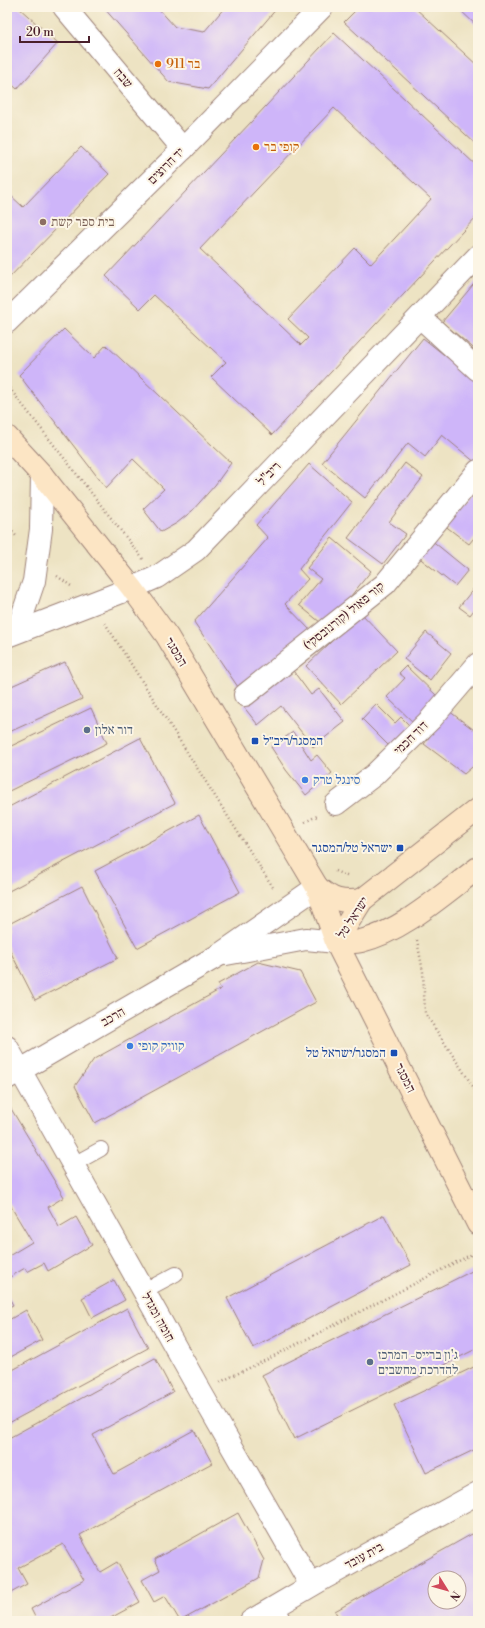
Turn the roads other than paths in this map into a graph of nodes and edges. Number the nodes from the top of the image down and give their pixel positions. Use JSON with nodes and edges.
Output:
{"nodes":[{"id":1,"x":64,"y":7,"type":"edge"},
{"id":2,"x":322,"y":7,"type":"edge"},
{"id":3,"x":183,"y":150,"type":"junction"},
{"id":4,"x":478,"y":256,"type":"edge"},
{"id":5,"x":420,"y":317,"type":"junction"},
{"id":6,"x":7,"y":322,"type":"edge"},
{"id":7,"x":478,"y":370,"type":"edge"},
{"id":8,"x":7,"y":437,"type":"edge"},
{"id":9,"x":478,"y":471,"type":"edge"},
{"id":10,"x":42,"y":475,"type":"junction"},
{"id":11,"x":132,"y":588,"type":"junction"},
{"id":12,"x":12,"y":633,"type":"edge"},
{"id":13,"x":478,"y":664,"type":"edge"},
{"id":14,"x":245,"y":695,"type":"dead end"},
{"id":15,"x":336,"y":804,"type":"dead end"},
{"id":16,"x":478,"y":809,"type":"edge"},
{"id":17,"x":478,"y":868,"type":"edge"},
{"id":18,"x":316,"y":886,"type":"junction"},
{"id":19,"x":362,"y":900,"type":"junction"},
{"id":20,"x":336,"y":942,"type":"junction"},
{"id":21,"x":219,"y":955,"type":"junction"},
{"id":22,"x":7,"y":1047,"type":"edge"},
{"id":23,"x":13,"y":1075,"type":"edge"},
{"id":24,"x":101,"y":1149,"type":"dead end"},
{"id":25,"x":72,"y":1164,"type":"junction"},
{"id":26,"x":478,"y":1224,"type":"edge"},
{"id":27,"x":176,"y":1274,"type":"dead end"},
{"id":28,"x":144,"y":1291,"type":"junction"},
{"id":29,"x":478,"y":1493,"type":"edge"},
{"id":30,"x":311,"y":1585,"type":"junction"},
{"id":31,"x":267,"y":1617,"type":"edge"}],
"edges":[{"from":1,"to":3,"type":"street","name":"שבח"},
{"from":2,"to":3,"type":"street","name":"יד חרוצים"},
{"from":3,"to":6,"type":"street","name":"יד חרוצים"},
{"from":4,"to":5,"type":"street","name":"ריב\"ל"},
{"from":5,"to":7,"type":"street"},
{"from":5,"to":11,"type":"street","name":"ריב\"ל"},
{"from":8,"to":10,"type":"street","name":"המסגר"},
{"from":9,"to":14,"type":"street","name":"קור פאול (קורנובסקי)"},
{"from":10,"to":11,"type":"street","name":"המסגר"},
{"from":10,"to":12,"type":"street","name":"ריב\"ל"},
{"from":11,"to":12,"type":"street","name":"ריב\"ל"},
{"from":11,"to":18,"type":"street","name":"המסגר"},
{"from":13,"to":15,"type":"street","name":"דוד חכמי"},
{"from":16,"to":19,"type":"street","name":"ישראל טל"},
{"from":17,"to":20,"type":"street","name":"ישראל טל"},
{"from":18,"to":19,"type":"street","name":"המסגר"},
{"from":18,"to":20,"type":"street","name":"המסגר"},
{"from":18,"to":21,"type":"street","name":"הרכב"},
{"from":19,"to":20,"type":"street","name":"ישראל טל"},
{"from":20,"to":21,"type":"street","name":"הרכב"},
{"from":20,"to":26,"type":"street","name":"המסגר"},
{"from":21,"to":23,"type":"street","name":"הרכב"},
{"from":22,"to":23,"type":"street","name":"חומה ומגדל"},
{"from":23,"to":25,"type":"street","name":"חומה ומגדל"},
{"from":24,"to":25,"type":"lane"},
{"from":25,"to":28,"type":"street","name":"חומה ומגדל"},
{"from":27,"to":28,"type":"lane"},
{"from":28,"to":30,"type":"street","name":"חומה ומגדל"},
{"from":29,"to":30,"type":"street","name":"בית עובד"},
{"from":30,"to":31,"type":"street","name":"בית עובד"}]}
